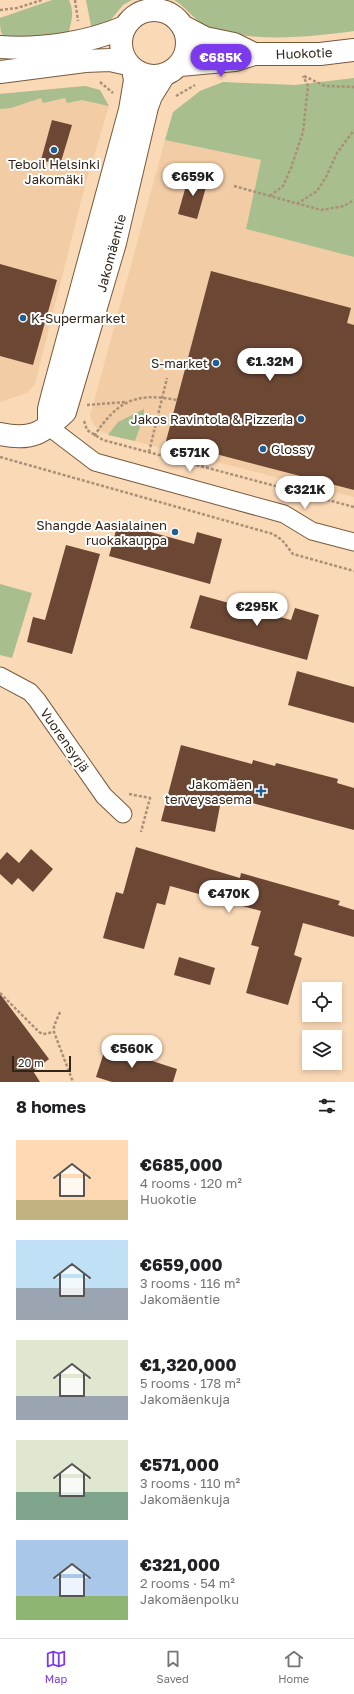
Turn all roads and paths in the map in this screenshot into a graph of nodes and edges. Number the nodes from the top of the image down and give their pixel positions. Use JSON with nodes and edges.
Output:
{"nodes":[{"id":1,"x":42,"y":0,"type":"edge"},
{"id":2,"x":0,"y":10,"type":"edge"},
{"id":3,"x":125,"y":27,"type":"junction"},
{"id":4,"x":184,"y":28,"type":"junction"},
{"id":5,"x":0,"y":47,"type":"edge"},
{"id":6,"x":354,"y":50,"type":"edge"},
{"id":7,"x":254,"y":54,"type":"junction"},
{"id":8,"x":130,"y":67,"type":"junction"},
{"id":9,"x":172,"y":70,"type":"junction"},
{"id":10,"x":0,"y":72,"type":"edge"},
{"id":11,"x":93,"y":81,"type":"dead end"},
{"id":12,"x":196,"y":85,"type":"dead end"},
{"id":13,"x":354,"y":87,"type":"edge"},
{"id":14,"x":113,"y":94,"type":"dead end"},
{"id":15,"x":173,"y":98,"type":"dead end"},
{"id":16,"x":354,"y":130,"type":"edge"},
{"id":17,"x":234,"y":186,"type":"dead end"},
{"id":18,"x":270,"y":196,"type":"junction"},
{"id":19,"x":354,"y":200,"type":"edge"},
{"id":20,"x":297,"y":204,"type":"junction"},
{"id":21,"x":167,"y":378,"type":"dead end"},
{"id":22,"x":162,"y":398,"type":"junction"},
{"id":23,"x":177,"y":400,"type":"dead end"},
{"id":24,"x":128,"y":401,"type":"junction"},
{"id":25,"x":84,"y":412,"type":"dead end"},
{"id":26,"x":83,"y":418,"type":"dead end"},
{"id":27,"x":49,"y":427,"type":"junction"},
{"id":28,"x":0,"y":434,"type":"edge"},
{"id":29,"x":94,"y":436,"type":"junction"},
{"id":30,"x":149,"y":452,"type":"junction"},
{"id":31,"x":0,"y":457,"type":"edge"},
{"id":32,"x":354,"y":507,"type":"edge"},
{"id":33,"x":354,"y":542,"type":"edge"},
{"id":34,"x":354,"y":571,"type":"edge"},
{"id":35,"x":0,"y":676,"type":"edge"},
{"id":36,"x":123,"y":814,"type":"dead end"},
{"id":37,"x":0,"y":993,"type":"edge"},
{"id":38,"x":60,"y":1012,"type":"dead end"},
{"id":39,"x":54,"y":1032,"type":"junction"},
{"id":40,"x":72,"y":1082,"type":"edge"}],
"edges":[{"from":1,"to":2,"type":"path"},
{"from":3,"to":4,"type":"street"},
{"from":3,"to":5,"type":"street"},
{"from":3,"to":8,"type":"street"},
{"from":4,"to":7,"type":"street","name":"Huokotie"},
{"from":4,"to":9,"type":"street"},
{"from":6,"to":7,"type":"street","name":"Huokotie"},
{"from":7,"to":9,"type":"street","name":"Huokotie"},
{"from":8,"to":9,"type":"street"},
{"from":8,"to":10,"type":"street"},
{"from":8,"to":27,"type":"street","name":"Jakomäentie"},
{"from":9,"to":27,"type":"street","name":"Jakomäentie"},
{"from":11,"to":14,"type":"path"},
{"from":12,"to":15,"type":"path"},
{"from":13,"to":18,"type":"path"},
{"from":16,"to":20,"type":"path"},
{"from":17,"to":18,"type":"path"},
{"from":18,"to":20,"type":"path"},
{"from":19,"to":20,"type":"path"},
{"from":21,"to":22,"type":"path"},
{"from":22,"to":23,"type":"path"},
{"from":22,"to":24,"type":"path"},
{"from":22,"to":30,"type":"path"},
{"from":24,"to":25,"type":"path"},
{"from":24,"to":29,"type":"path"},
{"from":26,"to":29,"type":"path"},
{"from":27,"to":28,"type":"street","name":"Jakomäentie"},
{"from":27,"to":33,"type":"street"},
{"from":29,"to":30,"type":"path"},
{"from":30,"to":32,"type":"path"},
{"from":31,"to":34,"type":"path"},
{"from":35,"to":36,"type":"street","name":"Vuorensyrjä"},
{"from":37,"to":39,"type":"path"},
{"from":38,"to":39,"type":"path"},
{"from":39,"to":40,"type":"path"}]}
